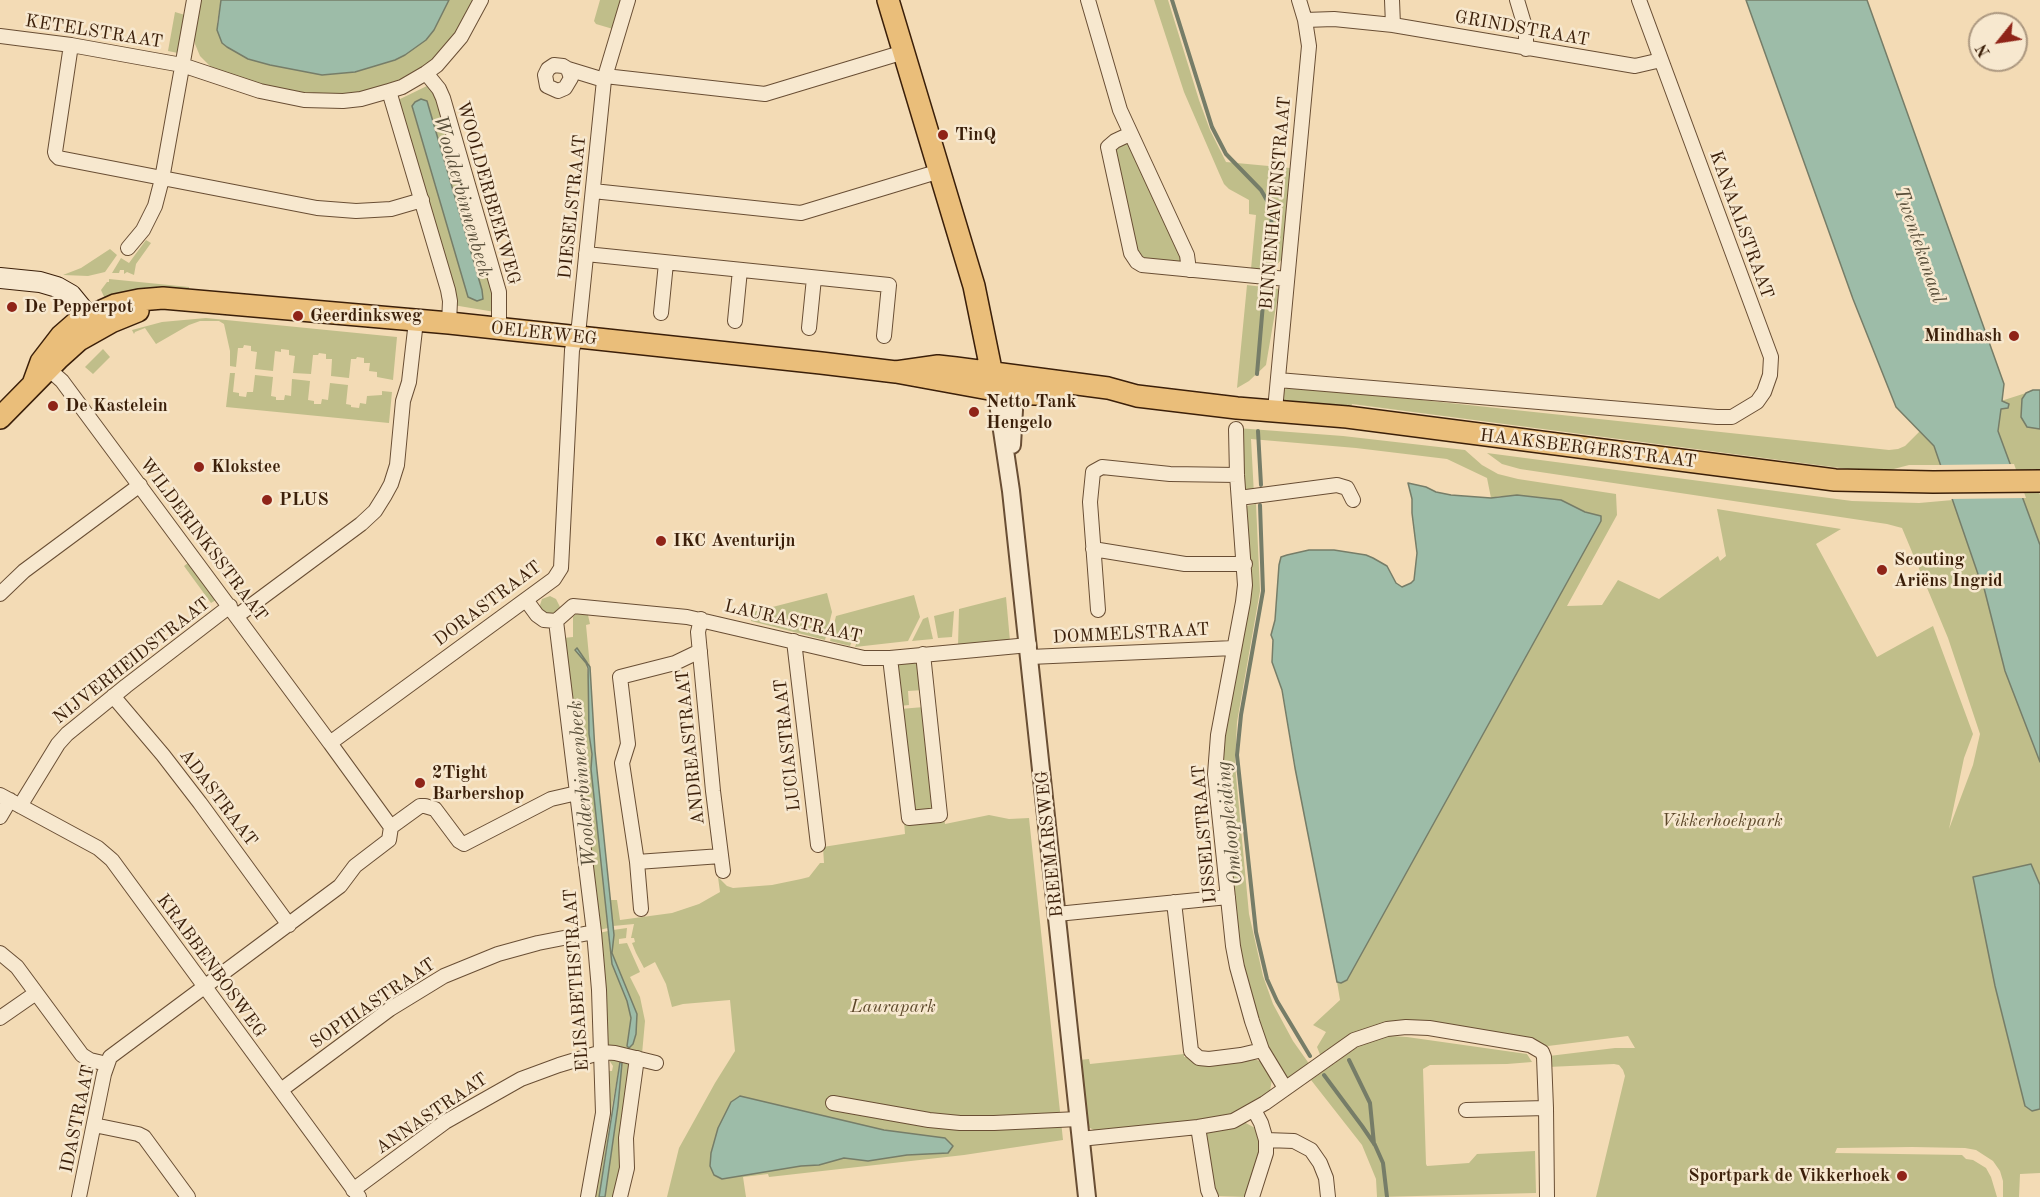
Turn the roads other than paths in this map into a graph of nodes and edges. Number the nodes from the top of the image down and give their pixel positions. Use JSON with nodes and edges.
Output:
{"nodes":[{"id":1,"x":194,"y":0,"type":"edge"},
{"id":2,"x":481,"y":0,"type":"edge"},
{"id":3,"x":628,"y":0,"type":"edge"},
{"id":4,"x":888,"y":0,"type":"edge"},
{"id":5,"x":1088,"y":0,"type":"edge"},
{"id":6,"x":1299,"y":0,"type":"edge"},
{"id":7,"x":1392,"y":0,"type":"edge"},
{"id":8,"x":1517,"y":0,"type":"edge"},
{"id":9,"x":1639,"y":0,"type":"edge"},
{"id":10,"x":1305,"y":20,"type":"junction"},
{"id":11,"x":1393,"y":25,"type":"junction"},
{"id":12,"x":0,"y":36,"type":"edge"},
{"id":13,"x":71,"y":45,"type":"junction"},
{"id":14,"x":1526,"y":49,"type":"junction"},
{"id":15,"x":904,"y":52,"type":"junction"},
{"id":16,"x":1661,"y":60,"type":"junction"},
{"id":17,"x":182,"y":64,"type":"junction"},
{"id":18,"x":568,"y":69,"type":"dead end"},
{"id":19,"x":426,"y":73,"type":"junction"},
{"id":20,"x":605,"y":78,"type":"junction"},
{"id":21,"x":389,"y":91,"type":"junction"},
{"id":22,"x":1130,"y":134,"type":"junction"},
{"id":23,"x":940,"y":171,"type":"junction"},
{"id":24,"x":162,"y":179,"type":"junction"},
{"id":25,"x":593,"y":191,"type":"junction"},
{"id":26,"x":422,"y":200,"type":"junction"},
{"id":27,"x":128,"y":248,"type":"dead end"},
{"id":28,"x":586,"y":254,"type":"junction"},
{"id":29,"x":666,"y":262,"type":"junction"},
{"id":30,"x":740,"y":270,"type":"junction"},
{"id":31,"x":1189,"y":270,"type":"junction"},
{"id":32,"x":0,"y":278,"type":"edge"},
{"id":33,"x":814,"y":278,"type":"junction"},
{"id":34,"x":1287,"y":279,"type":"junction"},
{"id":35,"x":0,"y":287,"type":"edge"},
{"id":36,"x":662,"y":313,"type":"dead end"},
{"id":37,"x":450,"y":318,"type":"junction"},
{"id":38,"x":416,"y":321,"type":"junction"},
{"id":39,"x":735,"y":321,"type":"dead end"},
{"id":40,"x":499,"y":323,"type":"junction"},
{"id":41,"x":88,"y":325,"type":"junction"},
{"id":42,"x":809,"y":328,"type":"dead end"},
{"id":43,"x":884,"y":336,"type":"dead end"},
{"id":44,"x":575,"y":337,"type":"junction"},
{"id":45,"x":45,"y":365,"type":"junction"},
{"id":46,"x":1278,"y":380,"type":"junction"},
{"id":47,"x":1001,"y":383,"type":"junction"},
{"id":48,"x":1275,"y":410,"type":"junction"},
{"id":49,"x":0,"y":418,"type":"edge"},
{"id":50,"x":1236,"y":429,"type":"dead end"},
{"id":51,"x":1237,"y":475,"type":"junction"},
{"id":52,"x":2035,"y":481,"type":"edge"},
{"id":53,"x":140,"y":485,"type":"junction"},
{"id":54,"x":1239,"y":498,"type":"junction"},
{"id":55,"x":1353,"y":500,"type":"dead end"},
{"id":56,"x":1092,"y":549,"type":"junction"},
{"id":57,"x":1245,"y":564,"type":"junction"},
{"id":58,"x":0,"y":594,"type":"edge"},
{"id":59,"x":526,"y":600,"type":"junction"},
{"id":60,"x":1098,"y":610,"type":"dead end"},
{"id":61,"x":234,"y":611,"type":"junction"},
{"id":62,"x":701,"y":619,"type":"junction"},
{"id":63,"x":556,"y":621,"type":"junction"},
{"id":64,"x":794,"y":641,"type":"junction"},
{"id":65,"x":1234,"y":648,"type":"junction"},
{"id":66,"x":700,"y":651,"type":"junction"},
{"id":67,"x":1029,"y":651,"type":"junction"},
{"id":68,"x":923,"y":654,"type":"junction"},
{"id":69,"x":890,"y":658,"type":"junction"},
{"id":70,"x":113,"y":696,"type":"junction"},
{"id":71,"x":330,"y":743,"type":"junction"},
{"id":72,"x":577,"y":793,"type":"junction"},
{"id":73,"x":10,"y":800,"type":"edge"},
{"id":74,"x":0,"y":817,"type":"edge"},
{"id":75,"x":391,"y":827,"type":"junction"},
{"id":76,"x":818,"y":845,"type":"dead end"},
{"id":77,"x":721,"y":856,"type":"junction"},
{"id":78,"x":637,"y":862,"type":"junction"},
{"id":79,"x":723,"y":871,"type":"dead end"},
{"id":80,"x":1228,"y":897,"type":"junction"},
{"id":81,"x":1174,"y":902,"type":"junction"},
{"id":82,"x":641,"y":909,"type":"dead end"},
{"id":83,"x":1057,"y":914,"type":"junction"},
{"id":84,"x":289,"y":924,"type":"junction"},
{"id":85,"x":594,"y":932,"type":"junction"},
{"id":86,"x":0,"y":953,"type":"edge"},
{"id":87,"x":204,"y":987,"type":"junction"},
{"id":88,"x":36,"y":993,"type":"junction"},
{"id":89,"x":0,"y":1018,"type":"edge"},
{"id":90,"x":1262,"y":1050,"type":"junction"},
{"id":91,"x":602,"y":1052,"type":"junction"},
{"id":92,"x":637,"y":1058,"type":"junction"},
{"id":93,"x":107,"y":1064,"type":"junction"},
{"id":94,"x":656,"y":1064,"type":"dead end"},
{"id":95,"x":1285,"y":1088,"type":"junction"},
{"id":96,"x":281,"y":1090,"type":"junction"},
{"id":97,"x":833,"y":1103,"type":"dead end"},
{"id":98,"x":1546,"y":1108,"type":"junction"},
{"id":99,"x":1254,"y":1110,"type":"junction"},
{"id":100,"x":1466,"y":1110,"type":"dead end"},
{"id":101,"x":1078,"y":1119,"type":"junction"},
{"id":102,"x":94,"y":1125,"type":"junction"},
{"id":103,"x":1198,"y":1127,"type":"junction"},
{"id":104,"x":1080,"y":1139,"type":"junction"},
{"id":105,"x":1266,"y":1140,"type":"junction"},
{"id":106,"x":356,"y":1193,"type":"edge"},
{"id":107,"x":79,"y":1197,"type":"edge"},
{"id":108,"x":188,"y":1197,"type":"edge"},
{"id":109,"x":588,"y":1197,"type":"edge"},
{"id":110,"x":620,"y":1197,"type":"edge"},
{"id":111,"x":1087,"y":1197,"type":"edge"},
{"id":112,"x":1211,"y":1197,"type":"edge"},
{"id":113,"x":1252,"y":1197,"type":"edge"},
{"id":114,"x":1328,"y":1197,"type":"edge"},
{"id":115,"x":1547,"y":1197,"type":"edge"}],
"edges":[{"from":1,"to":17,"type":"street"},
{"from":2,"to":19,"type":"street","name":"KETELSTRAAT"},
{"from":3,"to":20,"type":"street","name":"DIESELSTRAAT"},
{"from":4,"to":15,"type":"main road","name":"BREEMARSWEG"},
{"from":5,"to":22,"type":"street"},
{"from":6,"to":10,"type":"street","name":"BINNENHAVENSTRAAT"},
{"from":7,"to":11,"type":"street"},
{"from":8,"to":14,"type":"street"},
{"from":9,"to":16,"type":"street","name":"KANAALSTRAAT"},
{"from":10,"to":11,"type":"street","name":"GRINDSTRAAT"},
{"from":10,"to":34,"type":"street","name":"BINNENHAVENSTRAAT"},
{"from":11,"to":14,"type":"street","name":"GRINDSTRAAT"},
{"from":12,"to":13,"type":"street","name":"KETELSTRAAT"},
{"from":13,"to":17,"type":"street","name":"KETELSTRAAT"},
{"from":13,"to":24,"type":"street"},
{"from":14,"to":16,"type":"street","name":"GRINDSTRAAT"},
{"from":15,"to":20,"type":"street"},
{"from":15,"to":23,"type":"main road","name":"BREEMARSWEG"},
{"from":16,"to":46,"type":"street","name":"KANAALSTRAAT"},
{"from":17,"to":21,"type":"street","name":"KETELSTRAAT"},
{"from":17,"to":24,"type":"street"},
{"from":18,"to":20,"type":"street"},
{"from":19,"to":21,"type":"street","name":"KETELSTRAAT"},
{"from":19,"to":40,"type":"street","name":"WOOLDERBEEKWEG"},
{"from":20,"to":25,"type":"street","name":"DIESELSTRAAT"},
{"from":21,"to":26,"type":"street"},
{"from":22,"to":31,"type":"street"},
{"from":22,"to":31,"type":"street"},
{"from":23,"to":25,"type":"street"},
{"from":23,"to":47,"type":"main road","name":"BREEMARSWEG"},
{"from":24,"to":26,"type":"street"},
{"from":24,"to":27,"type":"street"},
{"from":25,"to":28,"type":"street","name":"DIESELSTRAAT"},
{"from":26,"to":37,"type":"street"},
{"from":28,"to":29,"type":"street"},
{"from":28,"to":44,"type":"street","name":"DIESELSTRAAT"},
{"from":29,"to":30,"type":"street"},
{"from":29,"to":36,"type":"street"},
{"from":30,"to":33,"type":"street"},
{"from":30,"to":39,"type":"street"},
{"from":31,"to":34,"type":"street"},
{"from":32,"to":41,"type":"main road"},
{"from":33,"to":42,"type":"street"},
{"from":33,"to":43,"type":"street"},
{"from":34,"to":46,"type":"street","name":"BINNENHAVENSTRAAT"},
{"from":35,"to":41,"type":"main road"},
{"from":37,"to":38,"type":"main road","name":"OELERWEG"},
{"from":37,"to":40,"type":"main road","name":"OELERWEG"},
{"from":38,"to":41,"type":"main road","name":"OELERWEG"},
{"from":38,"to":61,"type":"street","name":"NIJVERHEIDSTRAAT"},
{"from":40,"to":44,"type":"main road","name":"OELERWEG"},
{"from":41,"to":45,"type":"main road"},
{"from":44,"to":47,"type":"main road","name":"OELERWEG"},
{"from":44,"to":59,"type":"street","name":"DORASTRAAT"},
{"from":45,"to":49,"type":"main road"},
{"from":45,"to":53,"type":"street","name":"WILDERINKSSTRAAT"},
{"from":46,"to":48,"type":"street","name":"BINNENHAVENSTRAAT"},
{"from":47,"to":48,"type":"main road","name":"HAAKSBERGERSTRAAT"},
{"from":47,"to":67,"type":"street","name":"BREEMARSWEG"},
{"from":48,"to":52,"type":"main road","name":"HAAKSBERGERSTRAAT"},
{"from":50,"to":51,"type":"street","name":"IJSSELSTRAAT"},
{"from":51,"to":54,"type":"street","name":"IJSSELSTRAAT"},
{"from":51,"to":56,"type":"street"},
{"from":53,"to":58,"type":"street"},
{"from":53,"to":61,"type":"street","name":"WILDERINKSSTRAAT"},
{"from":54,"to":55,"type":"street"},
{"from":54,"to":57,"type":"street","name":"IJSSELSTRAAT"},
{"from":56,"to":57,"type":"street"},
{"from":56,"to":60,"type":"street"},
{"from":57,"to":65,"type":"street","name":"IJSSELSTRAAT"},
{"from":59,"to":63,"type":"street"},
{"from":59,"to":71,"type":"street","name":"DORASTRAAT"},
{"from":61,"to":70,"type":"street","name":"NIJVERHEIDSTRAAT"},
{"from":61,"to":71,"type":"street","name":"WILDERINKSSTRAAT"},
{"from":62,"to":63,"type":"street","name":"LAURASTRAAT"},
{"from":62,"to":64,"type":"street","name":"LAURASTRAAT"},
{"from":62,"to":66,"type":"street","name":"ANDREASTRAAT"},
{"from":63,"to":72,"type":"street","name":"ELISABETHSTRAAT"},
{"from":64,"to":69,"type":"street","name":"LAURASTRAAT"},
{"from":64,"to":76,"type":"street","name":"LUCIASTRAAT"},
{"from":65,"to":67,"type":"street","name":"DOMMELSTRAAT"},
{"from":65,"to":80,"type":"street","name":"IJSSELSTRAAT"},
{"from":66,"to":77,"type":"street","name":"ANDREASTRAAT"},
{"from":66,"to":78,"type":"street"},
{"from":67,"to":68,"type":"street","name":"LAURASTRAAT"},
{"from":67,"to":83,"type":"street","name":"BREEMARSWEG"},
{"from":68,"to":69,"type":"street","name":"LAURASTRAAT"},
{"from":68,"to":69,"type":"street"},
{"from":70,"to":73,"type":"street","name":"NIJVERHEIDSTRAAT"},
{"from":70,"to":84,"type":"street","name":"ADASTRAAT"},
{"from":71,"to":75,"type":"street","name":"WILDERINKSSTRAAT"},
{"from":72,"to":75,"type":"street","name":"IDASTRAAT"},
{"from":72,"to":85,"type":"street","name":"ELISABETHSTRAAT"},
{"from":73,"to":74,"type":"street","name":"NIJVERHEIDSTRAAT"},
{"from":73,"to":87,"type":"street","name":"KRABBENBOSWEG"},
{"from":75,"to":84,"type":"street","name":"IDASTRAAT"},
{"from":77,"to":78,"type":"street"},
{"from":77,"to":79,"type":"street","name":"ANDREASTRAAT"},
{"from":78,"to":82,"type":"street"},
{"from":80,"to":81,"type":"street"},
{"from":80,"to":90,"type":"street","name":"IJSSELSTRAAT"},
{"from":81,"to":83,"type":"street"},
{"from":81,"to":90,"type":"street"},
{"from":83,"to":101,"type":"street","name":"BREEMARSWEG"},
{"from":84,"to":87,"type":"street","name":"IDASTRAAT"},
{"from":85,"to":91,"type":"street","name":"ELISABETHSTRAAT"},
{"from":85,"to":96,"type":"street","name":"SOPHIASTRAAT"},
{"from":86,"to":88,"type":"street"},
{"from":87,"to":93,"type":"street","name":"IDASTRAAT"},
{"from":87,"to":96,"type":"street","name":"KRABBENBOSWEG"},
{"from":88,"to":89,"type":"street"},
{"from":88,"to":93,"type":"street"},
{"from":90,"to":95,"type":"street","name":"IJSSELSTRAAT"},
{"from":91,"to":92,"type":"street"},
{"from":91,"to":106,"type":"street","name":"ANNASTRAAT"},
{"from":91,"to":109,"type":"street","name":"ELISABETHSTRAAT"},
{"from":92,"to":94,"type":"street"},
{"from":92,"to":110,"type":"street"},
{"from":93,"to":102,"type":"street","name":"IDASTRAAT"},
{"from":95,"to":98,"type":"street"},
{"from":95,"to":99,"type":"street"},
{"from":96,"to":106,"type":"street","name":"KRABBENBOSWEG"},
{"from":97,"to":101,"type":"street"},
{"from":98,"to":100,"type":"street"},
{"from":98,"to":115,"type":"street"},
{"from":99,"to":103,"type":"street"},
{"from":99,"to":105,"type":"street"},
{"from":101,"to":104,"type":"street","name":"BREEMARSWEG"},
{"from":102,"to":107,"type":"street","name":"IDASTRAAT"},
{"from":102,"to":108,"type":"street"},
{"from":103,"to":104,"type":"street"},
{"from":103,"to":112,"type":"street"},
{"from":104,"to":111,"type":"street","name":"BREEMARSWEG"},
{"from":105,"to":113,"type":"street"},
{"from":105,"to":114,"type":"street"}]}
